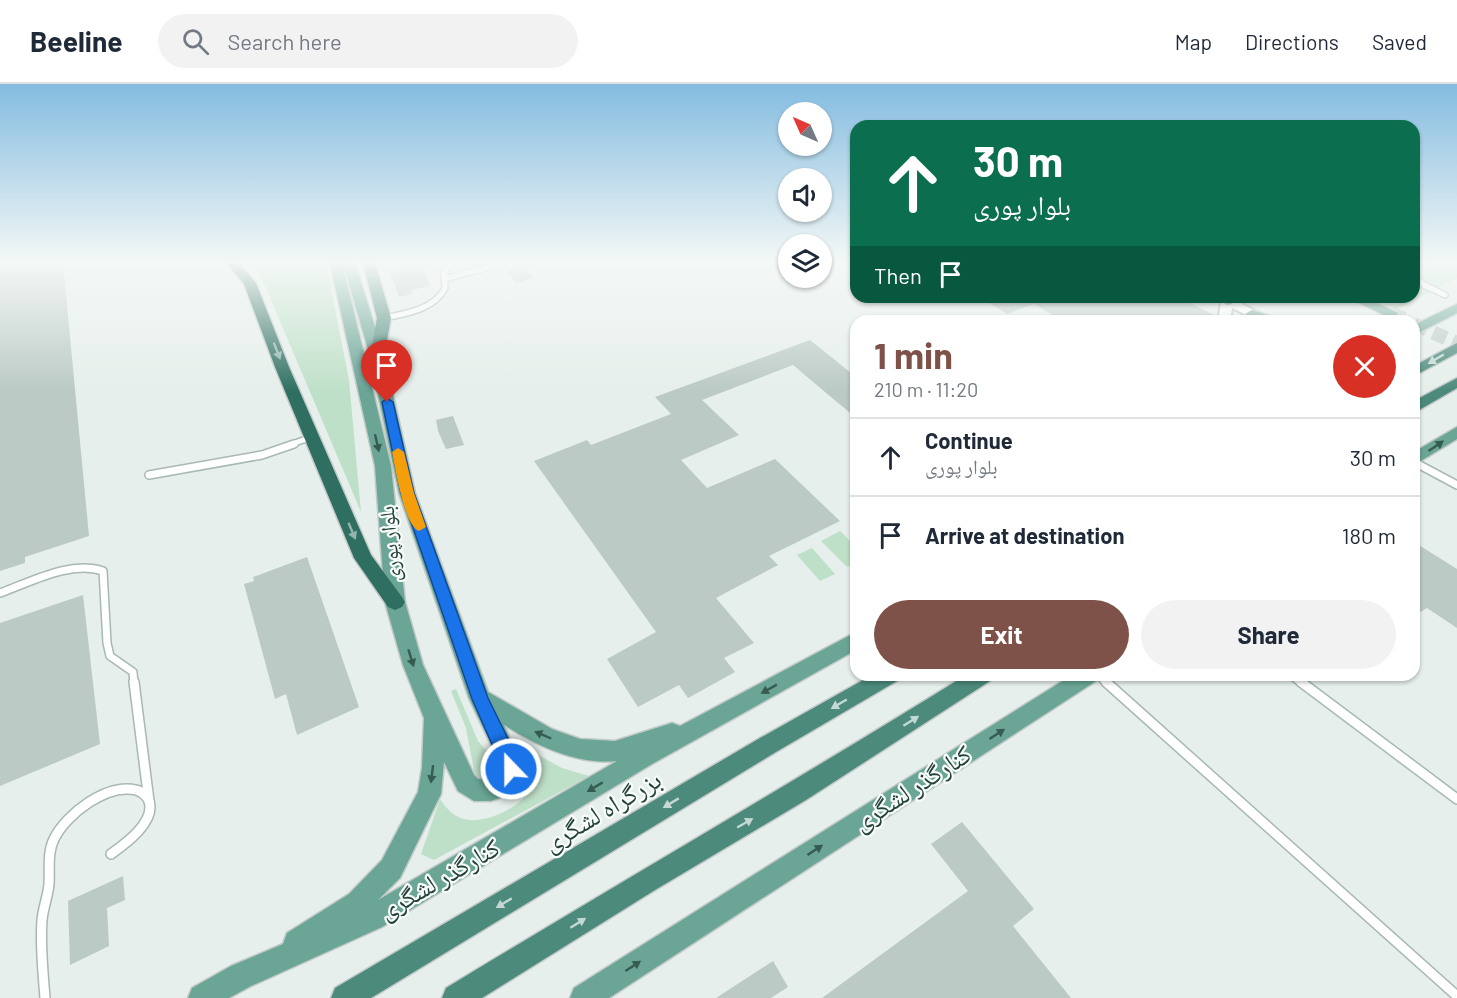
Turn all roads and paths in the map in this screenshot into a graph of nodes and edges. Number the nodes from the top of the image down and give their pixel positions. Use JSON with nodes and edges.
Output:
{"nodes":[{"id":1,"x":259,"y":306,"type":"edge"},
{"id":2,"x":346,"y":306,"type":"edge"},
{"id":3,"x":362,"y":306,"type":"edge"},
{"id":4,"x":381,"y":306,"type":"edge"},
{"id":5,"x":424,"y":306,"type":"edge"},
{"id":6,"x":1238,"y":306,"type":"edge"},
{"id":7,"x":1374,"y":306,"type":"edge"},
{"id":8,"x":1457,"y":308,"type":"edge"},
{"id":9,"x":1392,"y":313,"type":"tunnel mouth"},
{"id":10,"x":1252,"y":314,"type":"edge"},
{"id":11,"x":384,"y":318,"type":"junction"},
{"id":12,"x":1420,"y":326,"type":"edge"},
{"id":13,"x":1457,"y":347,"type":"edge"},
{"id":14,"x":378,"y":356,"type":"junction"},
{"id":15,"x":1420,"y":369,"type":"edge"},
{"id":16,"x":1457,"y":382,"type":"edge"},
{"id":17,"x":1420,"y":404,"type":"edge"},
{"id":18,"x":1457,"y":432,"type":"edge"},
{"id":19,"x":312,"y":437,"type":"junction"},
{"id":20,"x":1420,"y":457,"type":"edge"},
{"id":21,"x":1420,"y":464,"type":"edge"},
{"id":22,"x":149,"y":475,"type":"dead end"},
{"id":23,"x":1457,"y":485,"type":"edge"},
{"id":24,"x":0,"y":593,"type":"edge"},
{"id":25,"x":395,"y":602,"type":"junction"},
{"id":26,"x":850,"y":643,"type":"edge"},
{"id":27,"x":880,"y":681,"type":"edge"},
{"id":28,"x":974,"y":681,"type":"edge"},
{"id":29,"x":1080,"y":681,"type":"edge"},
{"id":30,"x":1105,"y":681,"type":"edge"},
{"id":31,"x":1300,"y":681,"type":"edge"},
{"id":32,"x":480,"y":699,"type":"junction"},
{"id":33,"x":434,"y":716,"type":"junction"},
{"id":34,"x":718,"y":717,"type":"junction"},
{"id":35,"x":1457,"y":799,"type":"edge"},
{"id":36,"x":149,"y":801,"type":"junction"},
{"id":37,"x":111,"y":854,"type":"dead end"},
{"id":38,"x":242,"y":976,"type":"junction"},
{"id":39,"x":1457,"y":996,"type":"edge"},
{"id":40,"x":45,"y":998,"type":"edge"},
{"id":41,"x":202,"y":998,"type":"edge"},
{"id":42,"x":345,"y":998,"type":"edge"},
{"id":43,"x":456,"y":998,"type":"edge"},
{"id":44,"x":584,"y":998,"type":"edge"}],
"edges":[{"from":1,"to":19,"type":"highway","one_way":true},
{"from":2,"to":25,"type":"main road","name":"بلوار پوری","one_way":true},
{"from":3,"to":14,"type":"main road","name":"بلوار پوری"},
{"from":4,"to":11,"type":"highway"},
{"from":5,"to":11,"type":"lane"},
{"from":6,"to":10,"type":"street"},
{"from":7,"to":9,"type":"main road"},
{"from":8,"to":12,"type":"main road"},
{"from":11,"to":14,"type":"highway"},
{"from":13,"to":15,"type":"highway","one_way":true},
{"from":14,"to":32,"type":"main road","name":"بلوار پوری"},
{"from":16,"to":17,"type":"highway"},
{"from":20,"to":18,"type":"main road","one_way":true},
{"from":19,"to":22,"type":"lane"},
{"from":19,"to":25,"type":"highway","one_way":true},
{"from":21,"to":23,"type":"lane"},
{"from":24,"to":36,"type":"lane"},
{"from":25,"to":33,"type":"main road","name":"بلوار پوری","one_way":true},
{"from":26,"to":34,"type":"main road","name":"کنارگذر لشگری","one_way":true},
{"from":27,"to":42,"type":"highway","name":"بزرگراه لشگری","one_way":true},
{"from":43,"to":28,"type":"highway","one_way":true},
{"from":44,"to":29,"type":"main road","name":"کنارگذر لشگری","one_way":true},
{"from":30,"to":39,"type":"lane"},
{"from":31,"to":35,"type":"lane"},
{"from":32,"to":33,"type":"main road","name":"بلوار پوری"},
{"from":34,"to":32,"type":"main road","one_way":true},
{"from":33,"to":38,"type":"main road","one_way":true},
{"from":34,"to":38,"type":"main road","name":"کنارگذر لشگری","one_way":true},
{"from":36,"to":37,"type":"lane"},
{"from":36,"to":40,"type":"lane"},
{"from":38,"to":41,"type":"main road","name":"کنارگذر لشگری"}]}
